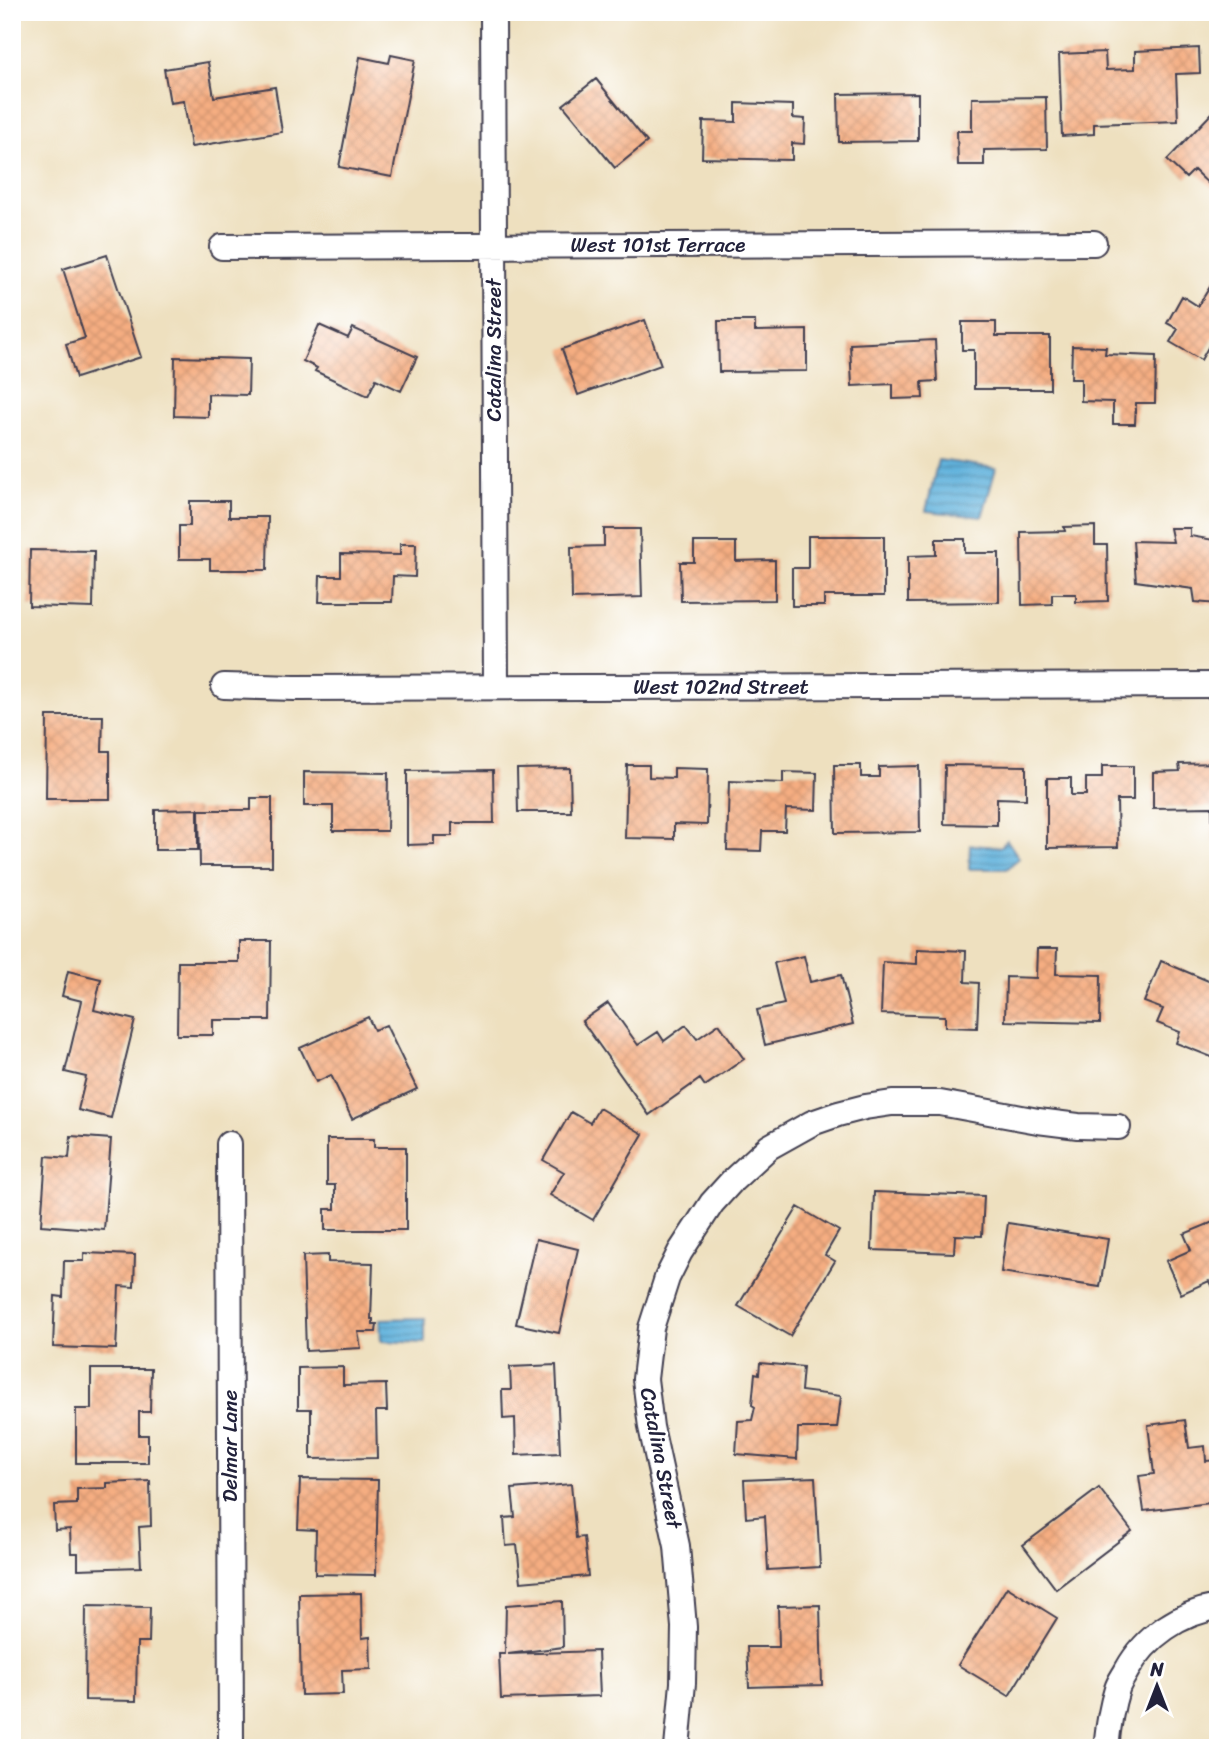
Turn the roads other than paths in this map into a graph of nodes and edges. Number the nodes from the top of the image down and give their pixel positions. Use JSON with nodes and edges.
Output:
{"nodes":[{"id":1,"x":493,"y":12,"type":"edge"},
{"id":2,"x":1094,"y":243,"type":"dead end"},
{"id":3,"x":494,"y":245,"type":"junction"},
{"id":4,"x":222,"y":247,"type":"dead end"},
{"id":5,"x":224,"y":685,"type":"dead end"},
{"id":6,"x":1218,"y":685,"type":"edge"},
{"id":7,"x":496,"y":687,"type":"junction"},
{"id":8,"x":1118,"y":1127,"type":"dead end"},
{"id":9,"x":229,"y":1144,"type":"dead end"},
{"id":10,"x":1218,"y":1607,"type":"edge"},
{"id":11,"x":231,"y":1748,"type":"edge"},
{"id":12,"x":677,"y":1748,"type":"edge"},
{"id":13,"x":1106,"y":1748,"type":"edge"}],
"edges":[{"from":1,"to":3,"type":"street","name":"Catalina Street"},
{"from":2,"to":3,"type":"street","name":"West 101st Terrace"},
{"from":3,"to":4,"type":"street","name":"West 101st Terrace"},
{"from":3,"to":7,"type":"street","name":"Catalina Street"},
{"from":5,"to":7,"type":"street","name":"West 102nd Street"},
{"from":6,"to":7,"type":"street","name":"West 102nd Street"},
{"from":8,"to":12,"type":"street","name":"Catalina Street"},
{"from":9,"to":11,"type":"street","name":"Delmar Lane"},
{"from":10,"to":13,"type":"street"}]}
